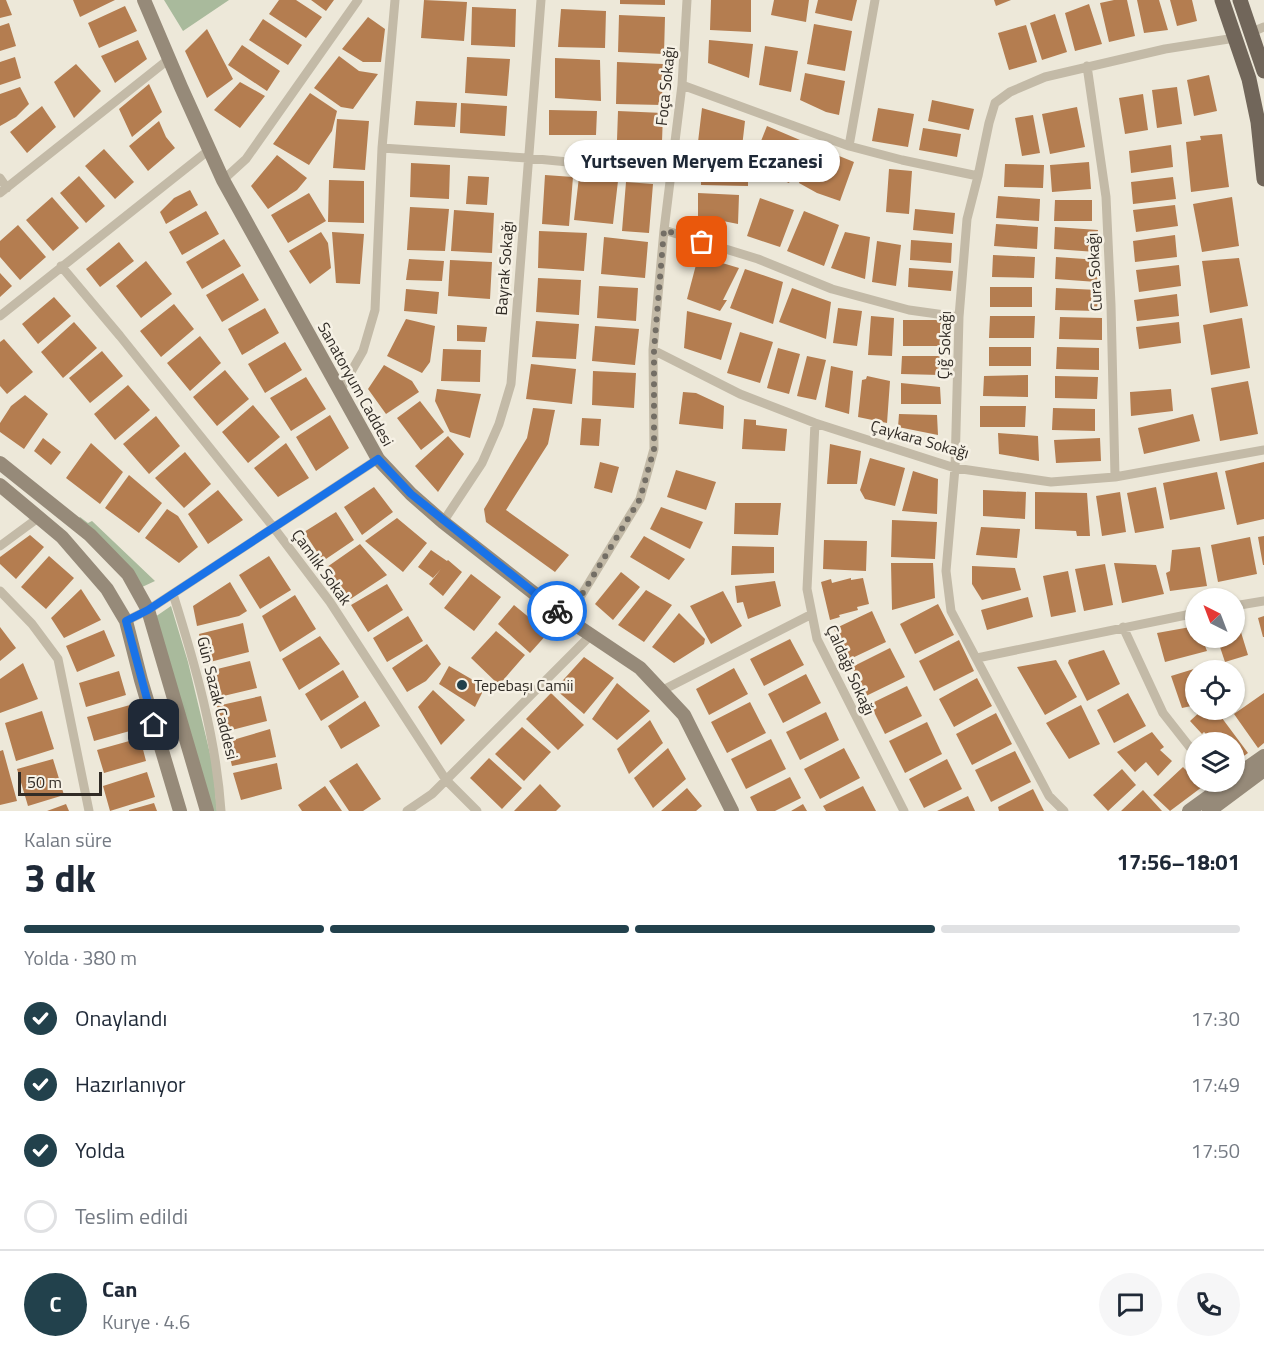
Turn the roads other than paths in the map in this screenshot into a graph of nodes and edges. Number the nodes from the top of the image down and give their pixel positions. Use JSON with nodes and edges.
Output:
{"nodes":[{"id":1,"x":144,"y":0,"type":"edge"},
{"id":2,"x":358,"y":0,"type":"edge"},
{"id":3,"x":395,"y":0,"type":"edge"},
{"id":4,"x":541,"y":0,"type":"edge"},
{"id":5,"x":687,"y":0,"type":"edge"},
{"id":6,"x":875,"y":0,"type":"edge"},
{"id":7,"x":1222,"y":0,"type":"edge"},
{"id":8,"x":1240,"y":0,"type":"edge"},
{"id":9,"x":1258,"y":29,"type":"edge"},
{"id":10,"x":1235,"y":38,"type":"junction"},
{"id":11,"x":169,"y":59,"type":"junction"},
{"id":12,"x":1088,"y":66,"type":"junction"},
{"id":13,"x":1264,"y":71,"type":"edge"},
{"id":14,"x":682,"y":85,"type":"junction"},
{"id":15,"x":849,"y":146,"type":"junction"},
{"id":16,"x":382,"y":148,"type":"junction"},
{"id":17,"x":209,"y":150,"type":"junction"},
{"id":18,"x":527,"y":158,"type":"junction"},
{"id":19,"x":670,"y":172,"type":"junction"},
{"id":20,"x":978,"y":176,"type":"junction"},
{"id":21,"x":0,"y":178,"type":"edge"},
{"id":22,"x":1264,"y":179,"type":"edge"},
{"id":23,"x":223,"y":180,"type":"junction"},
{"id":24,"x":3,"y":190,"type":"edge"},
{"id":25,"x":664,"y":230,"type":"junction"},
{"id":26,"x":61,"y":266,"type":"junction"},
{"id":27,"x":0,"y":316,"type":"edge"},
{"id":28,"x":959,"y":317,"type":"junction"},
{"id":29,"x":654,"y":350,"type":"junction"},
{"id":30,"x":340,"y":391,"type":"junction"},
{"id":31,"x":815,"y":423,"type":"junction"},
{"id":32,"x":1264,"y":450,"type":"edge"},
{"id":33,"x":378,"y":459,"type":"junction"},
{"id":34,"x":0,"y":463,"type":"edge"},
{"id":35,"x":955,"y":468,"type":"junction"},
{"id":36,"x":1115,"y":477,"type":"junction"},
{"id":37,"x":0,"y":486,"type":"edge"},
{"id":38,"x":38,"y":518,"type":"junction"},
{"id":39,"x":443,"y":522,"type":"junction"},
{"id":40,"x":274,"y":528,"type":"junction"},
{"id":41,"x":0,"y":546,"type":"edge"},
{"id":42,"x":0,"y":591,"type":"edge"},
{"id":43,"x":173,"y":594,"type":"junction"},
{"id":44,"x":1264,"y":601,"type":"edge"},
{"id":45,"x":1245,"y":604,"type":"edge"},
{"id":46,"x":148,"y":610,"type":"junction"},
{"id":47,"x":812,"y":614,"type":"junction"},
{"id":48,"x":1185,"y":615,"type":"edge"},
{"id":49,"x":567,"y":619,"type":"junction"},
{"id":50,"x":126,"y":621,"type":"junction"},
{"id":51,"x":1123,"y":627,"type":"junction"},
{"id":52,"x":591,"y":634,"type":"junction"},
{"id":53,"x":977,"y":658,"type":"junction"},
{"id":54,"x":662,"y":691,"type":"junction"},
{"id":55,"x":1185,"y":741,"type":"edge"},
{"id":56,"x":1264,"y":756,"type":"edge"},
{"id":57,"x":1245,"y":769,"type":"edge"},
{"id":58,"x":1264,"y":770,"type":"edge"},
{"id":59,"x":446,"y":780,"type":"junction"},
{"id":60,"x":1211,"y":792,"type":"edge"},
{"id":61,"x":730,"y":810,"type":"edge"},
{"id":62,"x":89,"y":811,"type":"edge"},
{"id":63,"x":180,"y":811,"type":"edge"},
{"id":64,"x":207,"y":811,"type":"edge"},
{"id":65,"x":221,"y":811,"type":"edge"},
{"id":66,"x":406,"y":811,"type":"edge"},
{"id":67,"x":477,"y":811,"type":"edge"},
{"id":68,"x":904,"y":811,"type":"edge"},
{"id":69,"x":1064,"y":811,"type":"edge"},
{"id":70,"x":1189,"y":811,"type":"edge"},
{"id":71,"x":1209,"y":811,"type":"edge"}],
"edges":[{"from":1,"to":11,"type":"main road","name":"Sanatoryum Caddesi"},
{"from":2,"to":23,"type":"street"},
{"from":3,"to":16,"type":"street"},
{"from":4,"to":18,"type":"street","name":"Bayrak Sokağı"},
{"from":5,"to":14,"type":"street","name":"Foça Sokağı"},
{"from":6,"to":15,"type":"street"},
{"from":7,"to":10,"type":"main road"},
{"from":8,"to":9,"type":"main road"},
{"from":9,"to":13,"type":"main road"},
{"from":10,"to":12,"type":"street","name":"Çığ Sokağı"},
{"from":10,"to":22,"type":"main road"},
{"from":11,"to":17,"type":"main road","name":"Sanatoryum Caddesi"},
{"from":11,"to":24,"type":"street"},
{"from":12,"to":20,"type":"street","name":"Çığ Sokağı"},
{"from":12,"to":36,"type":"street","name":"Cura Sokağı"},
{"from":14,"to":15,"type":"street"},
{"from":14,"to":19,"type":"street","name":"Foça Sokağı"},
{"from":15,"to":20,"type":"street"},
{"from":16,"to":18,"type":"street"},
{"from":16,"to":30,"type":"street"},
{"from":17,"to":23,"type":"main road","name":"Sanatoryum Caddesi"},
{"from":17,"to":26,"type":"street"},
{"from":18,"to":19,"type":"street"},
{"from":18,"to":39,"type":"street","name":"Bayrak Sokağı"},
{"from":19,"to":25,"type":"street","name":"Foça Sokağı"},
{"from":20,"to":28,"type":"street","name":"Çığ Sokağı"},
{"from":21,"to":24,"type":"street"},
{"from":23,"to":30,"type":"main road","name":"Sanatoryum Caddesi"},
{"from":25,"to":28,"type":"street"},
{"from":25,"to":29,"type":"street","name":"Foça Sokağı"},
{"from":26,"to":27,"type":"street"},
{"from":26,"to":40,"type":"street","name":"Çamlık Sokak"},
{"from":28,"to":35,"type":"street","name":"Çığ Sokağı"},
{"from":29,"to":31,"type":"street","name":"Çaykara Sokağı"},
{"from":29,"to":49,"type":"street","name":"Foça Sokağı"},
{"from":30,"to":33,"type":"main road","name":"Sanatoryum Caddesi"},
{"from":31,"to":35,"type":"street","name":"Çaykara Sokağı"},
{"from":31,"to":47,"type":"street","name":"Çaldağı Sokağı"},
{"from":32,"to":36,"type":"street","name":"Çaykara Sokağı"},
{"from":33,"to":39,"type":"main road","name":"Sanatoryum Caddesi"},
{"from":33,"to":40,"type":"street"},
{"from":34,"to":46,"type":"main road"},
{"from":35,"to":36,"type":"street","name":"Çaykara Sokağı"},
{"from":35,"to":53,"type":"street","name":"Çığ Sokağı"},
{"from":37,"to":38,"type":"main road"},
{"from":38,"to":41,"type":"street"},
{"from":38,"to":50,"type":"main road"},
{"from":39,"to":49,"type":"main road","name":"Sanatoryum Caddesi"},
{"from":40,"to":43,"type":"street"},
{"from":40,"to":59,"type":"street","name":"Çamlık Sokak"},
{"from":42,"to":62,"type":"street"},
{"from":43,"to":46,"type":"street"},
{"from":43,"to":65,"type":"street","name":"Gün Sazak Caddesi"},
{"from":44,"to":45,"type":"street"},
{"from":46,"to":50,"type":"street"},
{"from":46,"to":64,"type":"main road"},
{"from":47,"to":54,"type":"street"},
{"from":47,"to":68,"type":"street","name":"Çaldağı Sokağı"},
{"from":48,"to":51,"type":"street"},
{"from":49,"to":52,"type":"main road","name":"Sanatoryum Caddesi"},
{"from":50,"to":63,"type":"main road"},
{"from":51,"to":53,"type":"street"},
{"from":51,"to":55,"type":"street"},
{"from":52,"to":54,"type":"main road","name":"Sanatoryum Caddesi"},
{"from":52,"to":59,"type":"street"},
{"from":53,"to":69,"type":"street","name":"Çığ Sokağı"},
{"from":54,"to":61,"type":"main road","name":"Sanatoryum Caddesi"},
{"from":56,"to":57,"type":"main road"},
{"from":58,"to":71,"type":"main road"},
{"from":59,"to":66,"type":"street"},
{"from":59,"to":67,"type":"street","name":"Çamlık Sokak"},
{"from":60,"to":70,"type":"main road"}]}
